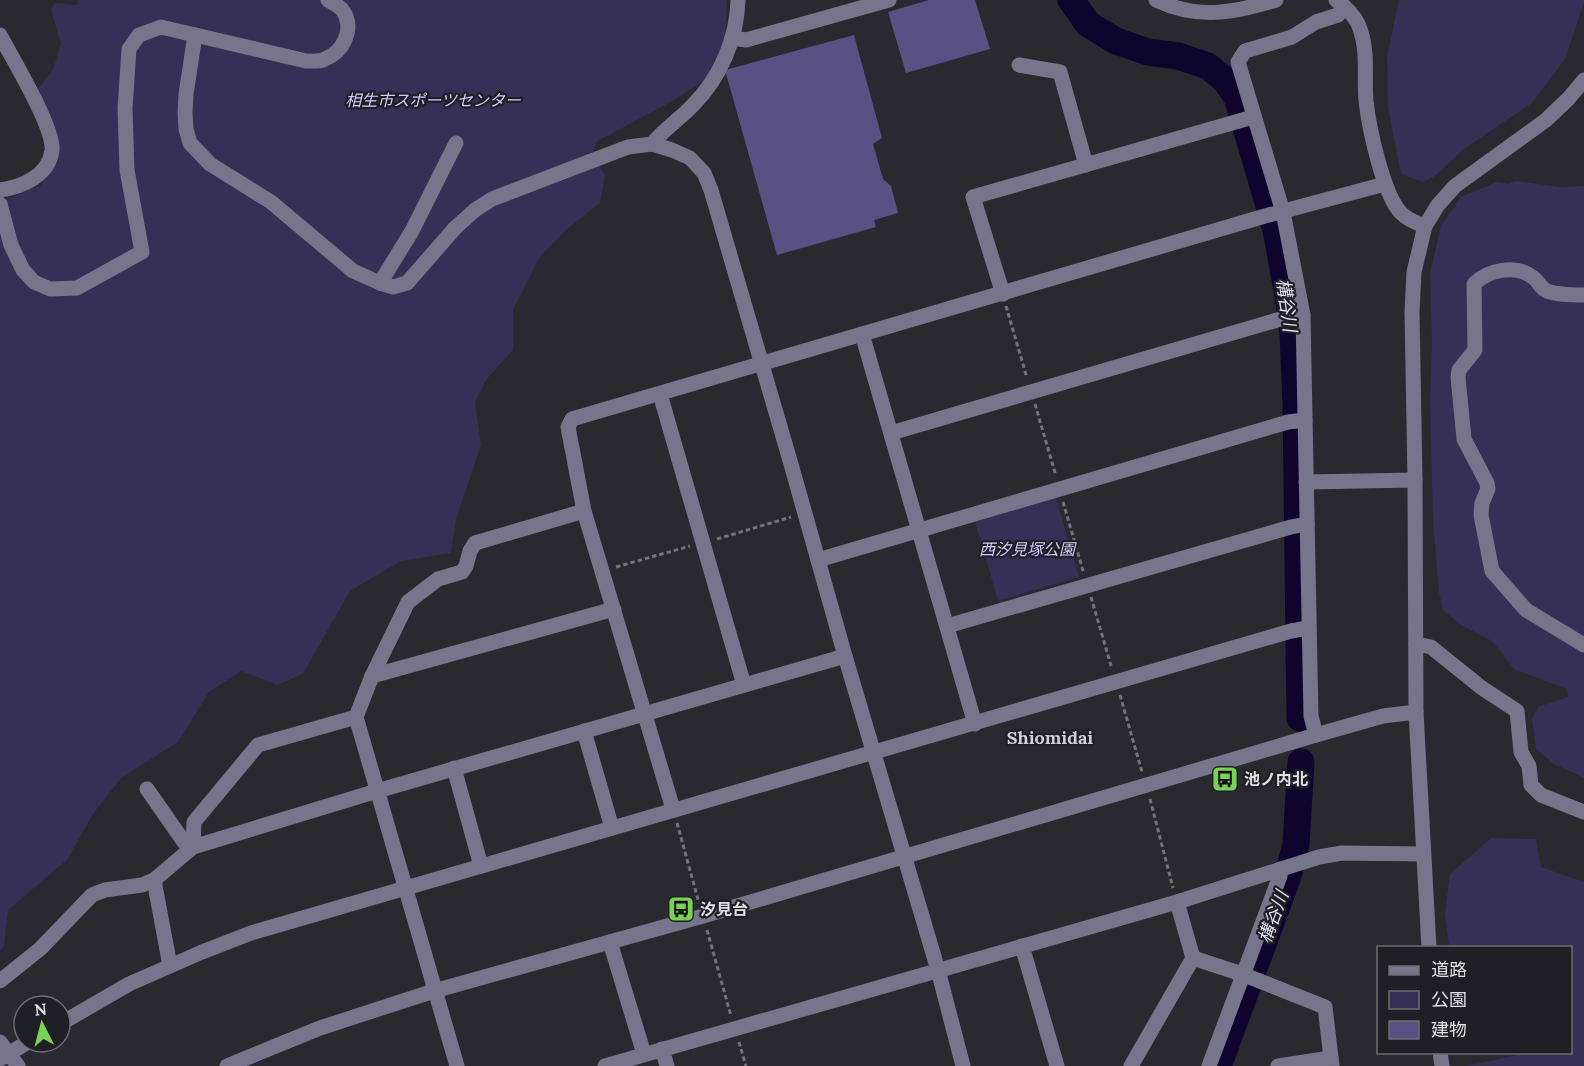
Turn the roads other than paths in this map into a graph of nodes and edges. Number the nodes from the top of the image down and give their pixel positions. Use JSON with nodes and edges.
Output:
{"nodes":[{"id":1,"x":328,"y":0,"type":"edge"},
{"id":2,"x":738,"y":0,"type":"edge"},
{"id":3,"x":889,"y":0,"type":"edge"},
{"id":4,"x":1155,"y":0,"type":"edge"},
{"id":5,"x":1276,"y":0,"type":"edge"},
{"id":6,"x":1340,"y":3,"type":"edge"},
{"id":7,"x":0,"y":34,"type":"edge"},
{"id":8,"x":195,"y":35,"type":"junction"},
{"id":9,"x":732,"y":38,"type":"junction"},
{"id":10,"x":1019,"y":65,"type":"dead end"},
{"id":11,"x":1584,"y":81,"type":"edge"},
{"id":12,"x":1246,"y":119,"type":"junction"},
{"id":13,"x":456,"y":143,"type":"dead end"},
{"id":14,"x":652,"y":144,"type":"junction"},
{"id":15,"x":1086,"y":165,"type":"junction"},
{"id":16,"x":1385,"y":184,"type":"junction"},
{"id":17,"x":0,"y":190,"type":"edge"},
{"id":18,"x":0,"y":204,"type":"edge"},
{"id":19,"x":1275,"y":214,"type":"junction"},
{"id":20,"x":1425,"y":226,"type":"junction"},
{"id":21,"x":380,"y":283,"type":"junction"},
{"id":22,"x":1003,"y":294,"type":"junction"},
{"id":23,"x":1584,"y":295,"type":"edge"},
{"id":24,"x":1295,"y":316,"type":"junction"},
{"id":25,"x":862,"y":334,"type":"junction"},
{"id":26,"x":760,"y":363,"type":"junction"},
{"id":27,"x":660,"y":394,"type":"junction"},
{"id":28,"x":1298,"y":421,"type":"junction"},
{"id":29,"x":891,"y":433,"type":"junction"},
{"id":30,"x":1415,"y":480,"type":"junction"},
{"id":31,"x":1306,"y":482,"type":"junction"},
{"id":32,"x":584,"y":511,"type":"junction"},
{"id":33,"x":1300,"y":525,"type":"junction"},
{"id":34,"x":919,"y":530,"type":"junction"},
{"id":35,"x":818,"y":560,"type":"junction"},
{"id":36,"x":614,"y":609,"type":"junction"},
{"id":37,"x":947,"y":626,"type":"junction"},
{"id":38,"x":1301,"y":629,"type":"junction"},
{"id":39,"x":1416,"y":644,"type":"junction"},
{"id":40,"x":1584,"y":645,"type":"edge"},
{"id":41,"x":845,"y":656,"type":"junction"},
{"id":42,"x":372,"y":676,"type":"junction"},
{"id":43,"x":744,"y":685,"type":"junction"},
{"id":44,"x":1416,"y":712,"type":"junction"},
{"id":45,"x":645,"y":714,"type":"junction"},
{"id":46,"x":356,"y":717,"type":"junction"},
{"id":47,"x":975,"y":723,"type":"junction"},
{"id":48,"x":584,"y":731,"type":"junction"},
{"id":49,"x":1316,"y":735,"type":"junction"},
{"id":50,"x":874,"y":754,"type":"junction"},
{"id":51,"x":454,"y":768,"type":"junction"},
{"id":52,"x":147,"y":789,"type":"dead end"},
{"id":53,"x":377,"y":790,"type":"junction"},
{"id":54,"x":673,"y":809,"type":"junction"},
{"id":55,"x":1584,"y":812,"type":"edge"},
{"id":56,"x":612,"y":828,"type":"junction"},
{"id":57,"x":193,"y":847,"type":"junction"},
{"id":58,"x":1422,"y":854,"type":"junction"},
{"id":59,"x":903,"y":856,"type":"junction"},
{"id":60,"x":481,"y":866,"type":"junction"},
{"id":61,"x":1288,"y":867,"type":"junction"},
{"id":62,"x":154,"y":880,"type":"junction"},
{"id":63,"x":406,"y":889,"type":"junction"},
{"id":64,"x":1176,"y":902,"type":"junction"},
{"id":65,"x":610,"y":942,"type":"junction"},
{"id":66,"x":1022,"y":946,"type":"junction"},
{"id":67,"x":1429,"y":946,"type":"edge"},
{"id":68,"x":1193,"y":958,"type":"junction"},
{"id":69,"x":170,"y":966,"type":"junction"},
{"id":70,"x":938,"y":970,"type":"junction"},
{"id":71,"x":1248,"y":976,"type":"junction"},
{"id":72,"x":0,"y":981,"type":"edge"},
{"id":73,"x":434,"y":992,"type":"junction"},
{"id":74,"x":72,"y":1017,"type":"edge"},
{"id":75,"x":662,"y":1049,"type":"junction"},
{"id":76,"x":3,"y":1051,"type":"edge"},
{"id":77,"x":644,"y":1054,"type":"junction"},
{"id":78,"x":1331,"y":1062,"type":"edge"},
{"id":79,"x":18,"y":1066,"type":"edge"},
{"id":80,"x":227,"y":1066,"type":"edge"},
{"id":81,"x":457,"y":1066,"type":"edge"},
{"id":82,"x":605,"y":1066,"type":"edge"},
{"id":83,"x":667,"y":1066,"type":"edge"},
{"id":84,"x":963,"y":1066,"type":"edge"},
{"id":85,"x":1057,"y":1066,"type":"edge"},
{"id":86,"x":1131,"y":1066,"type":"edge"},
{"id":87,"x":1209,"y":1066,"type":"edge"},
{"id":88,"x":1278,"y":1066,"type":"edge"}],
"edges":[{"from":1,"to":8,"type":"street"},
{"from":2,"to":9,"type":"street"},
{"from":3,"to":9,"type":"street"},
{"from":4,"to":5,"type":"street"},
{"from":6,"to":12,"type":"street"},
{"from":6,"to":16,"type":"street"},
{"from":7,"to":17,"type":"street"},
{"from":8,"to":18,"type":"street"},
{"from":8,"to":21,"type":"street"},
{"from":9,"to":14,"type":"street"},
{"from":10,"to":15,"type":"street"},
{"from":11,"to":20,"type":"street"},
{"from":12,"to":15,"type":"street"},
{"from":12,"to":19,"type":"street"},
{"from":13,"to":21,"type":"street"},
{"from":14,"to":21,"type":"street"},
{"from":14,"to":26,"type":"street"},
{"from":15,"to":22,"type":"street"},
{"from":16,"to":19,"type":"street"},
{"from":16,"to":20,"type":"street"},
{"from":19,"to":22,"type":"street"},
{"from":19,"to":24,"type":"street"},
{"from":20,"to":30,"type":"street"},
{"from":22,"to":25,"type":"street"},
{"from":23,"to":40,"type":"street"},
{"from":24,"to":28,"type":"street"},
{"from":24,"to":29,"type":"street"},
{"from":25,"to":26,"type":"street"},
{"from":25,"to":29,"type":"street"},
{"from":26,"to":27,"type":"street"},
{"from":26,"to":35,"type":"street"},
{"from":27,"to":32,"type":"street"},
{"from":27,"to":43,"type":"street"},
{"from":28,"to":31,"type":"street"},
{"from":28,"to":34,"type":"street"},
{"from":29,"to":34,"type":"street"},
{"from":30,"to":31,"type":"street"},
{"from":30,"to":39,"type":"street"},
{"from":31,"to":33,"type":"street"},
{"from":32,"to":36,"type":"street"},
{"from":32,"to":42,"type":"street"},
{"from":33,"to":37,"type":"street"},
{"from":33,"to":38,"type":"street"},
{"from":34,"to":35,"type":"street"},
{"from":34,"to":37,"type":"street"},
{"from":35,"to":41,"type":"street"},
{"from":36,"to":42,"type":"street"},
{"from":36,"to":45,"type":"street"},
{"from":37,"to":47,"type":"street"},
{"from":38,"to":47,"type":"street"},
{"from":38,"to":49,"type":"street"},
{"from":39,"to":44,"type":"street"},
{"from":39,"to":55,"type":"street"},
{"from":41,"to":43,"type":"street"},
{"from":41,"to":50,"type":"street"},
{"from":42,"to":46,"type":"street"},
{"from":43,"to":45,"type":"street"},
{"from":44,"to":49,"type":"street"},
{"from":44,"to":58,"type":"street"},
{"from":45,"to":48,"type":"street"},
{"from":45,"to":54,"type":"street"},
{"from":46,"to":53,"type":"street"},
{"from":46,"to":57,"type":"street"},
{"from":47,"to":50,"type":"street"},
{"from":48,"to":51,"type":"street"},
{"from":48,"to":56,"type":"street"},
{"from":49,"to":59,"type":"street"},
{"from":50,"to":54,"type":"street"},
{"from":50,"to":59,"type":"street"},
{"from":51,"to":53,"type":"street"},
{"from":51,"to":60,"type":"street"},
{"from":52,"to":57,"type":"street"},
{"from":53,"to":57,"type":"street"},
{"from":53,"to":63,"type":"street"},
{"from":54,"to":56,"type":"street"},
{"from":56,"to":60,"type":"street"},
{"from":57,"to":62,"type":"street"},
{"from":58,"to":61,"type":"street"},
{"from":58,"to":67,"type":"street"},
{"from":59,"to":65,"type":"street"},
{"from":59,"to":70,"type":"street"},
{"from":60,"to":63,"type":"street"},
{"from":61,"to":64,"type":"street"},
{"from":61,"to":71,"type":"street"},
{"from":62,"to":69,"type":"street"},
{"from":62,"to":72,"type":"street"},
{"from":63,"to":69,"type":"street"},
{"from":63,"to":73,"type":"street"},
{"from":64,"to":66,"type":"street"},
{"from":64,"to":68,"type":"street"},
{"from":65,"to":73,"type":"street"},
{"from":65,"to":77,"type":"street"},
{"from":66,"to":70,"type":"street"},
{"from":66,"to":85,"type":"street"},
{"from":68,"to":71,"type":"street"},
{"from":68,"to":86,"type":"street"},
{"from":69,"to":74,"type":"street"},
{"from":70,"to":75,"type":"street"},
{"from":70,"to":84,"type":"street"},
{"from":71,"to":78,"type":"street"},
{"from":71,"to":87,"type":"street"},
{"from":73,"to":80,"type":"street"},
{"from":73,"to":81,"type":"street"},
{"from":75,"to":77,"type":"street"},
{"from":75,"to":83,"type":"street"},
{"from":76,"to":79,"type":"street"},
{"from":77,"to":82,"type":"street"},
{"from":78,"to":88,"type":"street"}]}
